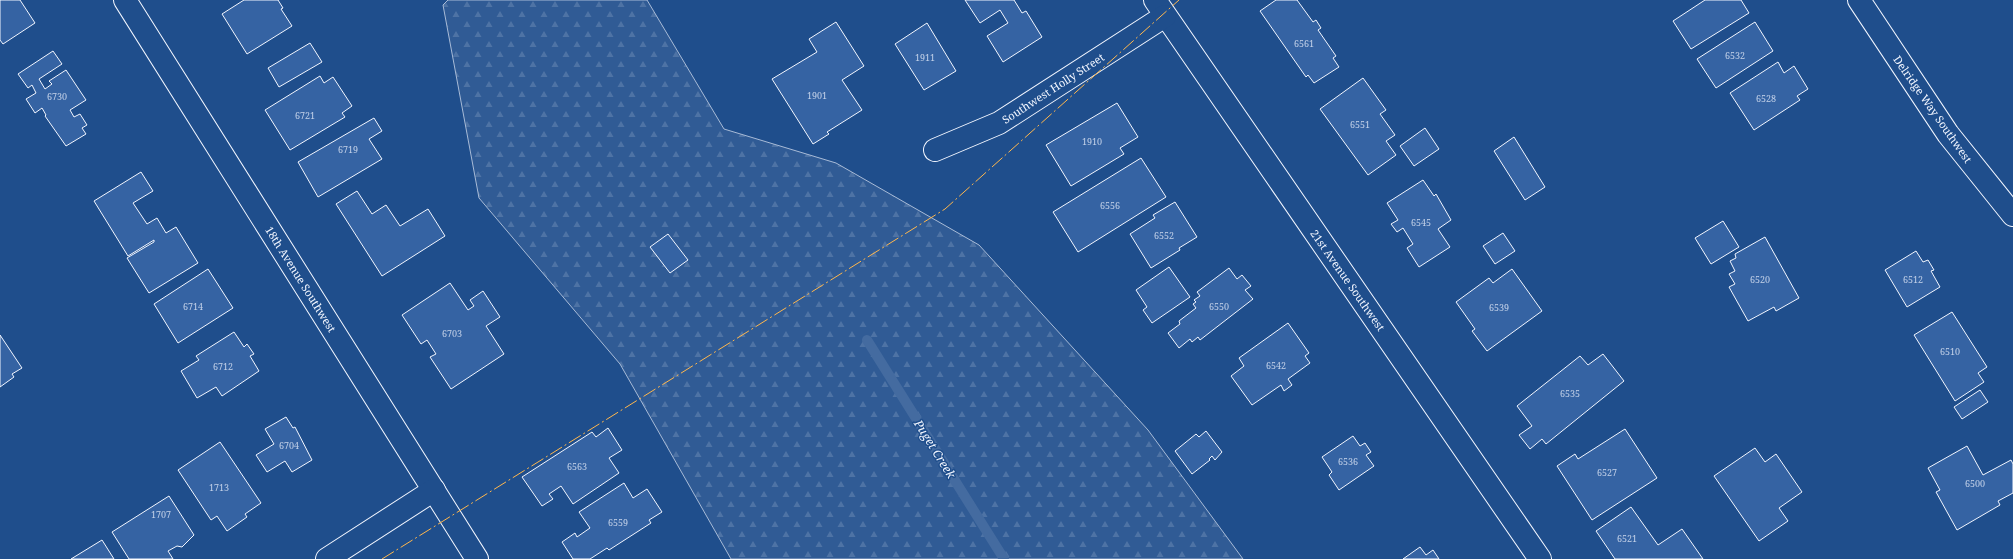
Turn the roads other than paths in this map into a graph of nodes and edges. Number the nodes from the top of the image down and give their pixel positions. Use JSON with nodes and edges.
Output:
{"nodes":[{"id":1,"x":125,"y":0,"type":"edge"},
{"id":2,"x":1859,"y":0,"type":"edge"},
{"id":3,"x":1160,"y":8,"type":"edge"},
{"id":4,"x":935,"y":150,"type":"dead end"},
{"id":5,"x":2013,"y":214,"type":"edge"},
{"id":6,"x":434,"y":490,"type":"junction"},
{"id":7,"x":326,"y":559,"type":"edge"},
{"id":8,"x":476,"y":559,"type":"edge"},
{"id":9,"x":1540,"y":559,"type":"edge"}],
"edges":[{"from":1,"to":6,"type":"street","name":"18th Avenue Southwest"},
{"from":2,"to":5,"type":"street","name":"Delridge Way Southwest"},
{"from":3,"to":4,"type":"street","name":"Southwest Holly Street"},
{"from":3,"to":9,"type":"street","name":"21st Avenue Southwest"},
{"from":6,"to":7,"type":"street"},
{"from":6,"to":8,"type":"street","name":"18th Avenue Southwest"}]}
